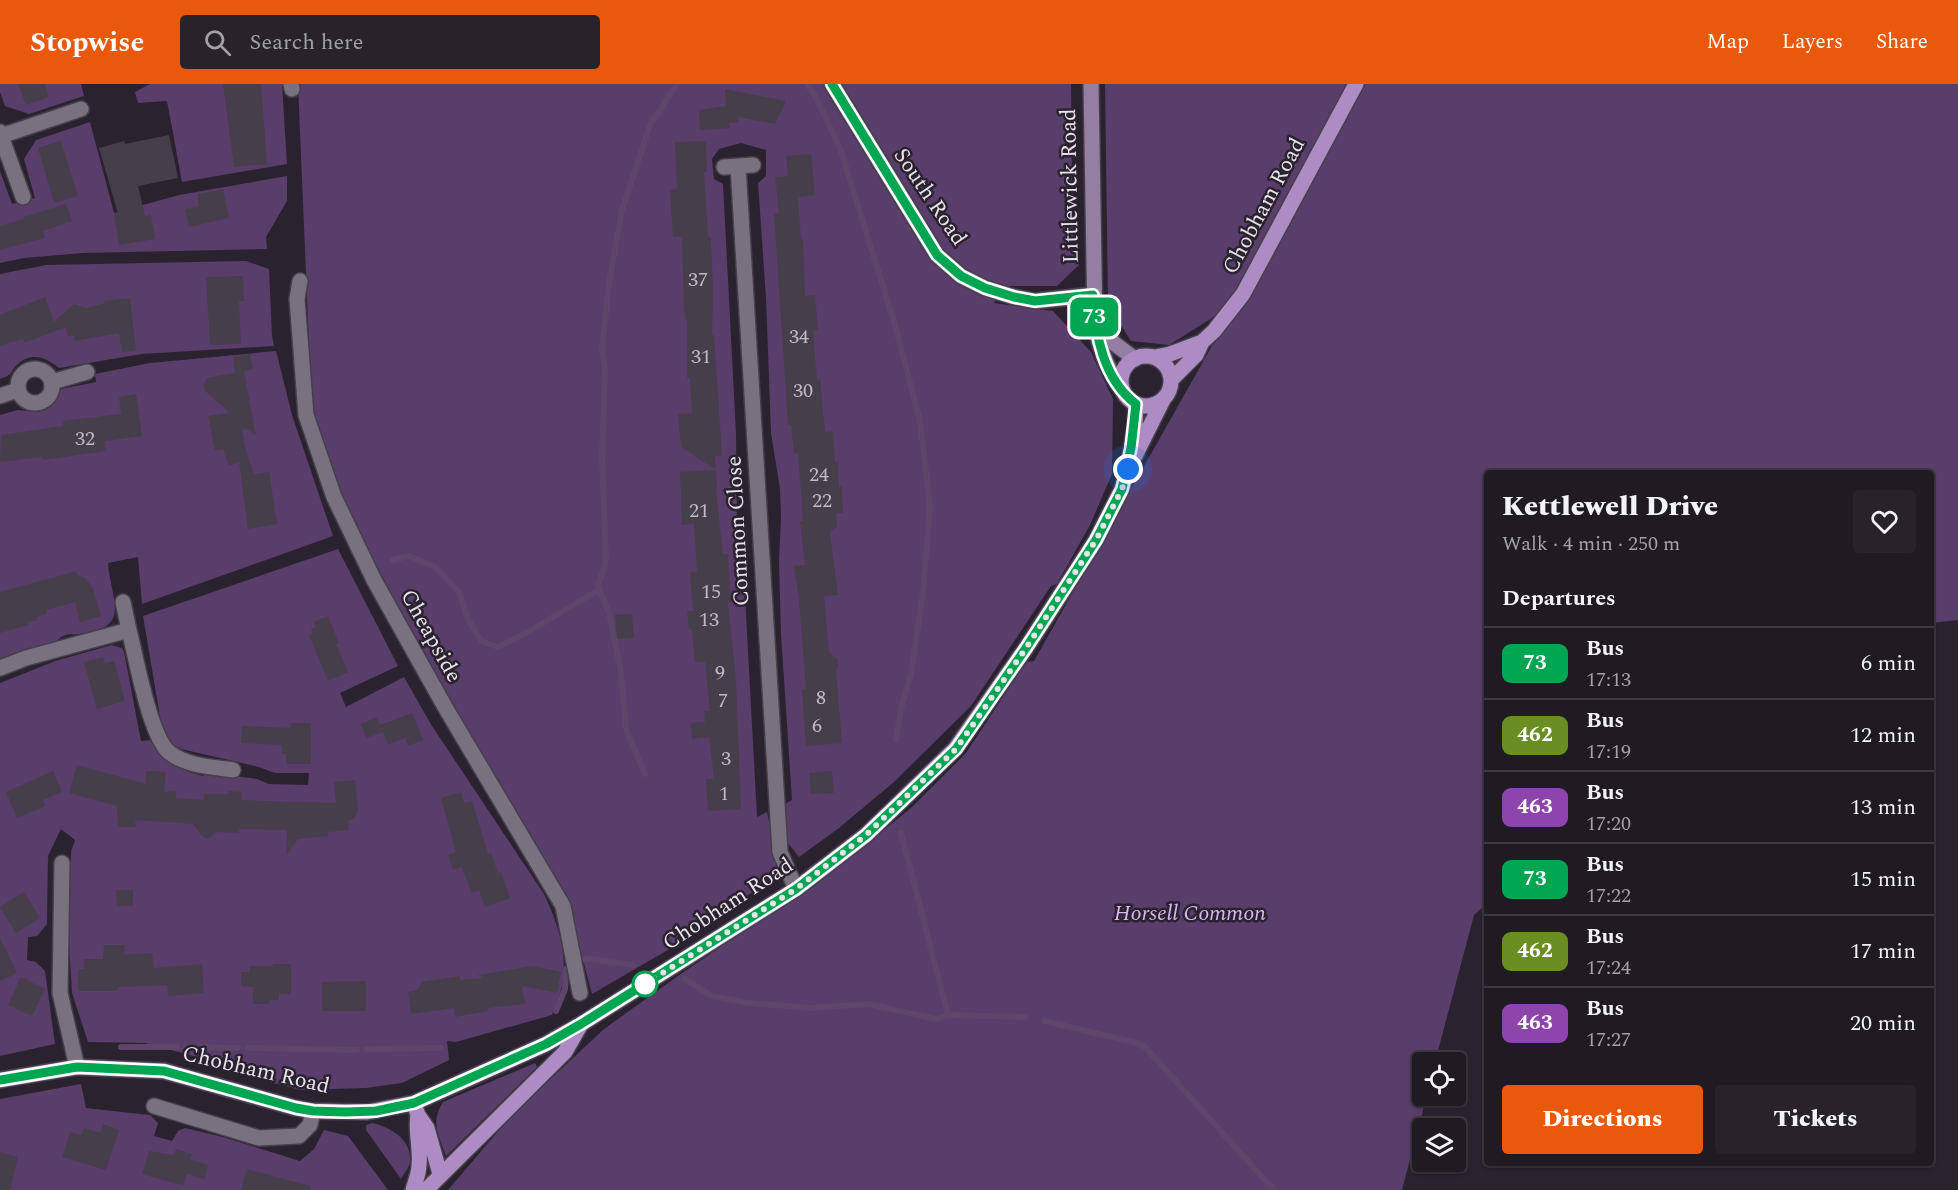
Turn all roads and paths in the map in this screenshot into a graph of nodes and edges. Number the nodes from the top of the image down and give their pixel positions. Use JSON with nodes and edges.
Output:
{"nodes":[{"id":1,"x":832,"y":84,"type":"edge"},
{"id":2,"x":1091,"y":84,"type":"edge"},
{"id":3,"x":1356,"y":84,"type":"edge"},
{"id":4,"x":81,"y":109,"type":"dead end"},
{"id":5,"x":1,"y":134,"type":"edge"},
{"id":6,"x":739,"y":166,"type":"dead end"},
{"id":7,"x":23,"y":197,"type":"dead end"},
{"id":8,"x":300,"y":281,"type":"dead end"},
{"id":9,"x":1093,"y":295,"type":"junction"},
{"id":10,"x":1095,"y":324,"type":"junction"},
{"id":11,"x":1202,"y":342,"type":"junction"},
{"id":12,"x":1155,"y":357,"type":"junction"},
{"id":13,"x":1135,"y":359,"type":"junction"},
{"id":14,"x":87,"y":372,"type":"dead end"},
{"id":15,"x":1171,"y":380,"type":"junction"},
{"id":16,"x":52,"y":382,"type":"junction"},
{"id":17,"x":18,"y":390,"type":"junction"},
{"id":18,"x":1123,"y":391,"type":"junction"},
{"id":19,"x":0,"y":396,"type":"edge"},
{"id":20,"x":1163,"y":400,"type":"junction"},
{"id":21,"x":1136,"y":404,"type":"junction"},
{"id":22,"x":1128,"y":469,"type":"junction"},
{"id":23,"x":123,"y":602,"type":"dead end"},
{"id":24,"x":129,"y":630,"type":"junction"},
{"id":25,"x":0,"y":668,"type":"edge"},
{"id":26,"x":233,"y":771,"type":"dead end"},
{"id":27,"x":62,"y":863,"type":"dead end"},
{"id":28,"x":796,"y":889,"type":"junction"},
{"id":29,"x":580,"y":993,"type":"dead end"},
{"id":30,"x":581,"y":1024,"type":"junction"},
{"id":31,"x":77,"y":1067,"type":"junction"},
{"id":32,"x":0,"y":1080,"type":"edge"},
{"id":33,"x":154,"y":1106,"type":"dead end"},
{"id":34,"x":416,"y":1109,"type":"junction"},
{"id":35,"x":313,"y":1111,"type":"junction"},
{"id":36,"x":440,"y":1174,"type":"junction"},
{"id":37,"x":413,"y":1190,"type":"edge"},
{"id":38,"x":426,"y":1190,"type":"edge"}],
"edges":[{"from":1,"to":9,"type":"street","name":"South Road"},
{"from":2,"to":9,"type":"street","name":"Littlewick Road"},
{"from":3,"to":11,"type":"main road","name":"Chobham Road"},
{"from":4,"to":5,"type":"street"},
{"from":5,"to":7,"type":"street"},
{"from":6,"to":28,"type":"street","name":"Common Close"},
{"from":8,"to":29,"type":"street","name":"Cheapside"},
{"from":9,"to":10,"type":"street","name":"Littlewick Road"},
{"from":10,"to":13,"type":"street"},
{"from":10,"to":18,"type":"street","name":"Littlewick Road"},
{"from":11,"to":12,"type":"main road","name":"Chobham Road"},
{"from":11,"to":15,"type":"main road","name":"Chobham Road"},
{"from":12,"to":13,"type":"main road"},
{"from":12,"to":15,"type":"main road"},
{"from":13,"to":18,"type":"main road"},
{"from":14,"to":16,"type":"street"},
{"from":15,"to":20,"type":"main road"},
{"from":16,"to":17,"type":"street"},
{"from":16,"to":17,"type":"street"},
{"from":17,"to":19,"type":"street"},
{"from":18,"to":21,"type":"main road"},
{"from":20,"to":21,"type":"main road"},
{"from":20,"to":22,"type":"main road","name":"Chobham Road"},
{"from":21,"to":22,"type":"main road","name":"Chobham Road"},
{"from":22,"to":28,"type":"main road","name":"Chobham Road"},
{"from":23,"to":24,"type":"street"},
{"from":24,"to":25,"type":"street"},
{"from":24,"to":26,"type":"street"},
{"from":27,"to":31,"type":"street"},
{"from":28,"to":30,"type":"main road","name":"Chobham Road"},
{"from":30,"to":34,"type":"main road","name":"Chobham Road"},
{"from":30,"to":36,"type":"main road"},
{"from":31,"to":32,"type":"main road","name":"Chobham Road"},
{"from":31,"to":35,"type":"main road","name":"Chobham Road"},
{"from":33,"to":35,"type":"street"},
{"from":34,"to":35,"type":"main road","name":"Chobham Road"},
{"from":34,"to":36,"type":"main road"},
{"from":34,"to":37,"type":"main road"},
{"from":36,"to":38,"type":"main road"}]}
